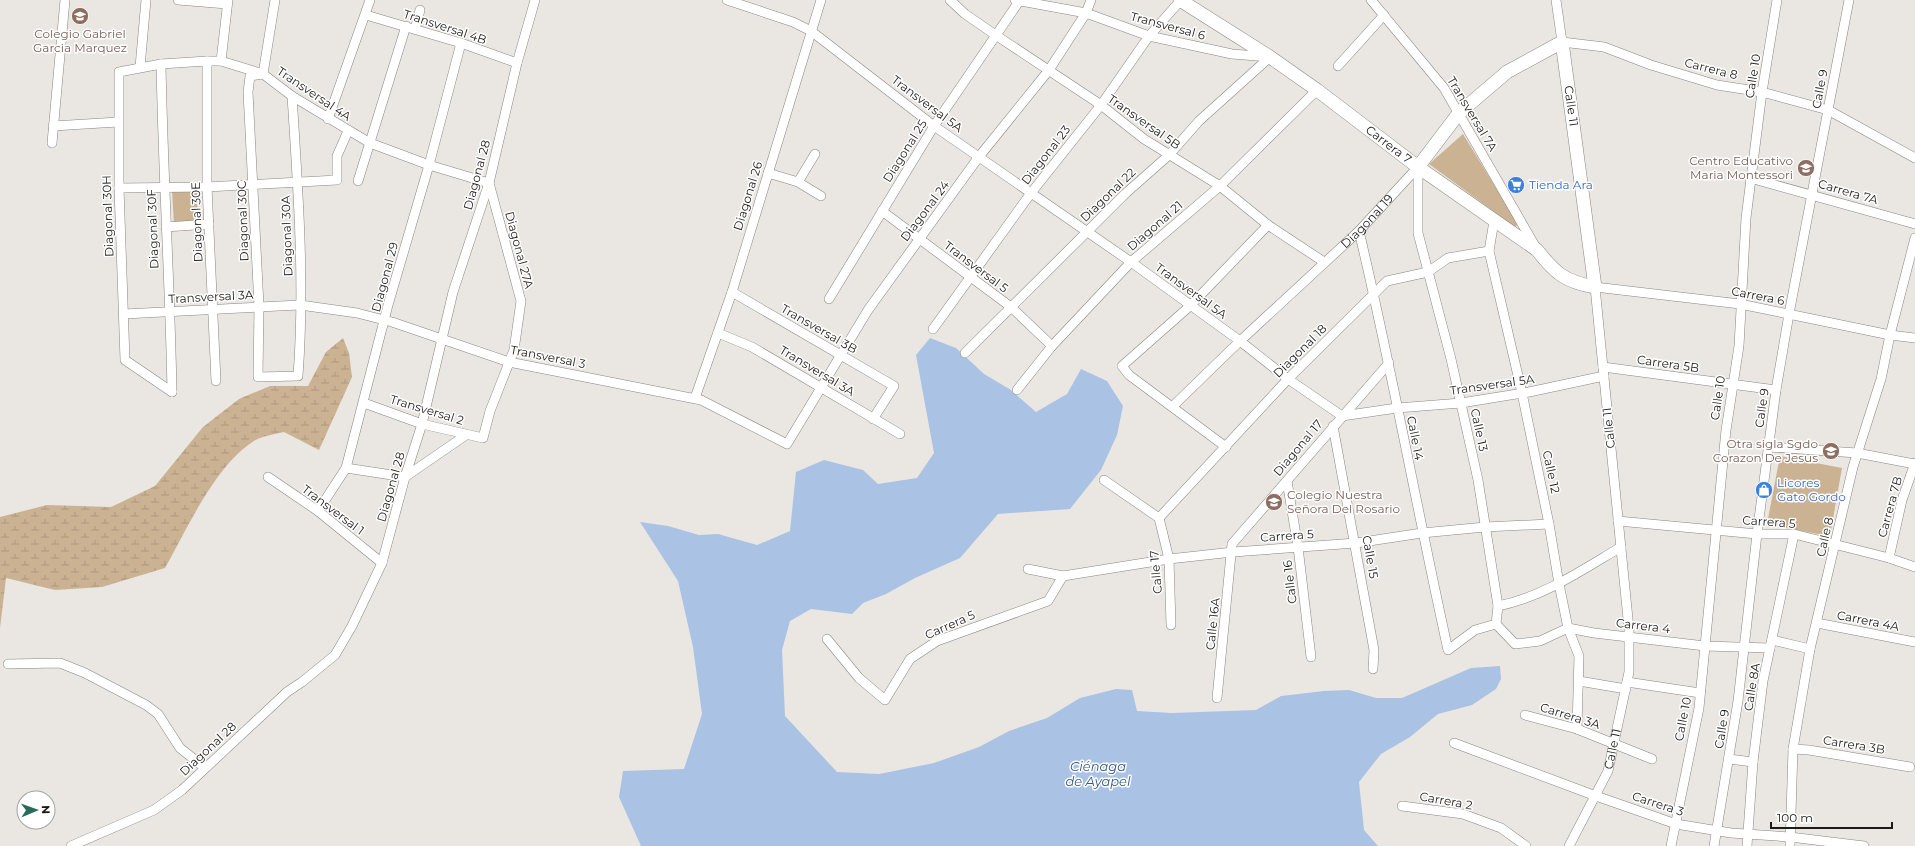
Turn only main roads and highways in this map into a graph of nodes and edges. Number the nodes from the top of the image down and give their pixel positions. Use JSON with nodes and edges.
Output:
{"nodes":[{"id":1,"x":1181,"y":0,"type":"edge"},
{"id":2,"x":1562,"y":42,"type":"joint"},
{"id":3,"x":1418,"y":168,"type":"junction"},
{"id":4,"x":1595,"y":287,"type":"joint"}],
"edges":[{"from":1,"to":3,"type":"main road","name":"Carrera 7"},
{"from":2,"to":3,"type":"main road","name":"Diagonal 19"},
{"from":2,"to":4,"type":"main road","name":"Calle 11"},
{"from":3,"to":4,"type":"main road","name":"Carrera 7"}]}
